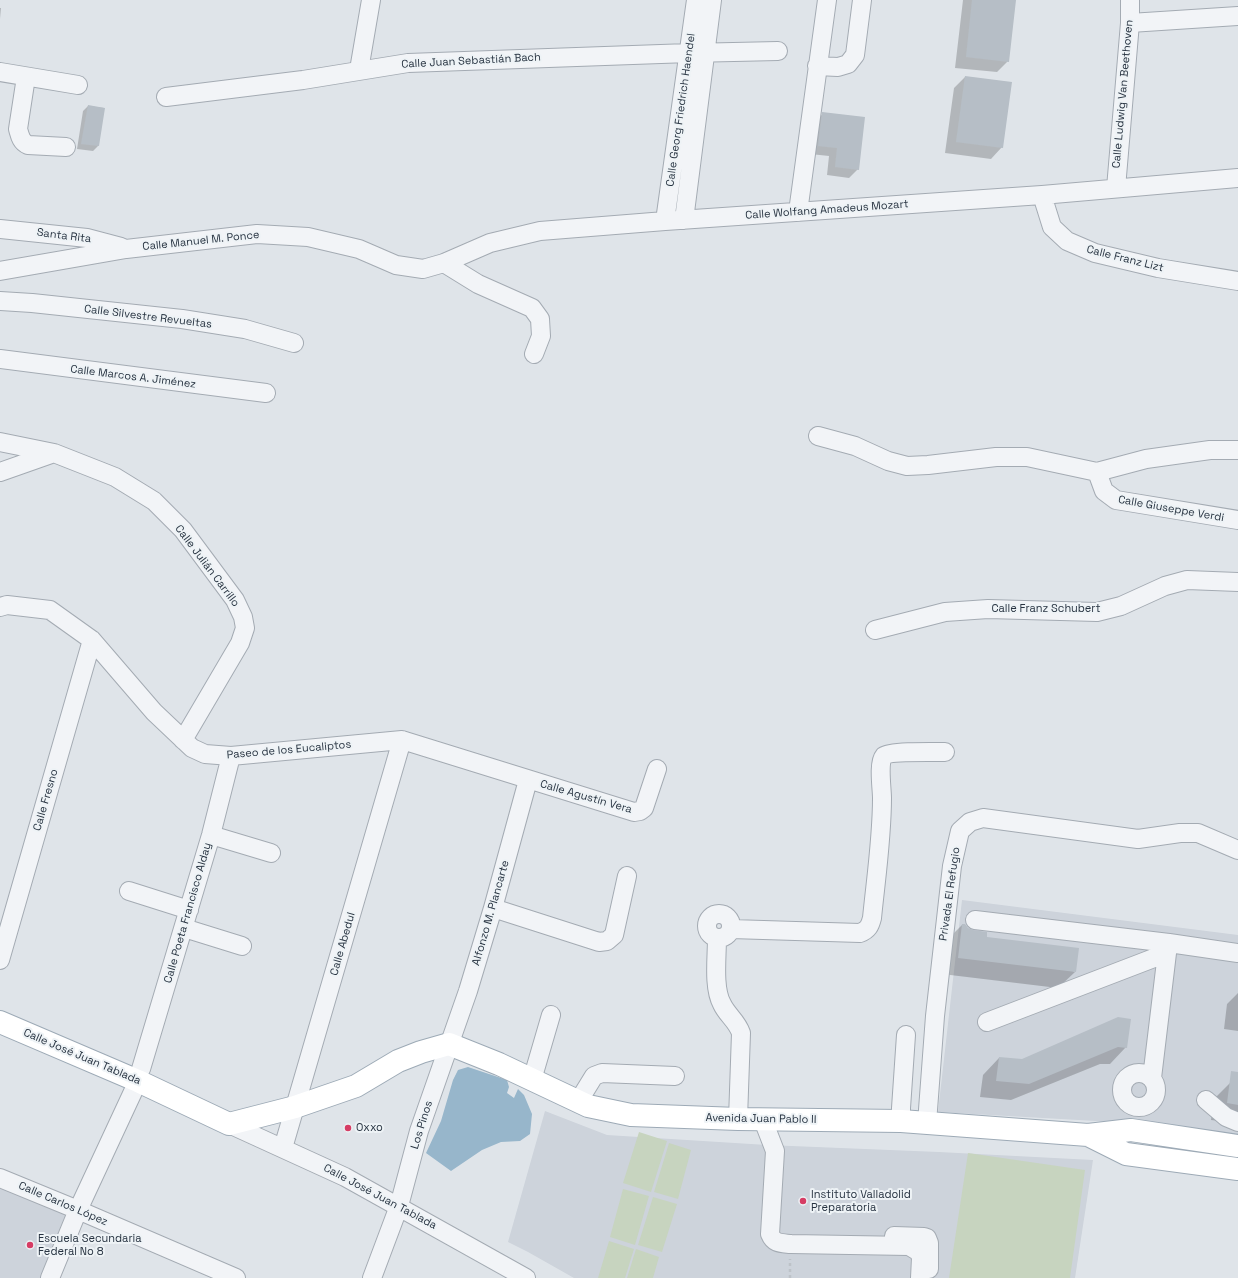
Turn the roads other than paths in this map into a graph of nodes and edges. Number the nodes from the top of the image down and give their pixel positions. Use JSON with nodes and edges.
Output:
{"nodes":[{"id":1,"x":371,"y":0,"type":"edge"},
{"id":2,"x":696,"y":0,"type":"edge"},
{"id":3,"x":712,"y":0,"type":"edge"},
{"id":4,"x":827,"y":0,"type":"edge"},
{"id":5,"x":862,"y":0,"type":"edge"},
{"id":6,"x":1130,"y":0,"type":"edge"},
{"id":7,"x":1238,"y":16,"type":"edge"},
{"id":8,"x":1130,"y":22,"type":"junction"},
{"id":9,"x":778,"y":51,"type":"dead end"},
{"id":10,"x":697,"y":53,"type":"junction"},
{"id":11,"x":817,"y":66,"type":"junction"},
{"id":12,"x":359,"y":70,"type":"junction"},
{"id":13,"x":0,"y":72,"type":"edge"},
{"id":14,"x":26,"y":77,"type":"junction"},
{"id":15,"x":78,"y":85,"type":"dead end"},
{"id":16,"x":166,"y":97,"type":"dead end"},
{"id":17,"x":66,"y":147,"type":"dead end"},
{"id":18,"x":1238,"y":178,"type":"edge"},
{"id":19,"x":1116,"y":188,"type":"junction"},
{"id":20,"x":1042,"y":195,"type":"junction"},
{"id":21,"x":798,"y":212,"type":"junction"},
{"id":22,"x":684,"y":220,"type":"junction"},
{"id":23,"x":665,"y":221,"type":"junction"},
{"id":24,"x":0,"y":229,"type":"edge"},
{"id":25,"x":126,"y":249,"type":"junction"},
{"id":26,"x":444,"y":263,"type":"junction"},
{"id":27,"x":423,"y":268,"type":"joint"},
{"id":28,"x":0,"y":271,"type":"edge"},
{"id":29,"x":1238,"y":281,"type":"edge"},
{"id":30,"x":0,"y":301,"type":"edge"},
{"id":31,"x":294,"y":343,"type":"dead end"},
{"id":32,"x":534,"y":354,"type":"dead end"},
{"id":33,"x":0,"y":359,"type":"edge"},
{"id":34,"x":266,"y":393,"type":"dead end"},
{"id":35,"x":818,"y":436,"type":"dead end"},
{"id":36,"x":0,"y":442,"type":"edge"},
{"id":37,"x":1238,"y":450,"type":"edge"},
{"id":38,"x":54,"y":453,"type":"junction"},
{"id":39,"x":0,"y":472,"type":"edge"},
{"id":40,"x":1097,"y":472,"type":"junction"},
{"id":41,"x":1238,"y":520,"type":"edge"},
{"id":42,"x":1238,"y":582,"type":"edge"},
{"id":43,"x":0,"y":607,"type":"edge"},
{"id":44,"x":875,"y":630,"type":"dead end"},
{"id":45,"x":92,"y":640,"type":"junction"},
{"id":46,"x":183,"y":740,"type":"junction"},
{"id":47,"x":402,"y":740,"type":"junction"},
{"id":48,"x":945,"y":752,"type":"dead end"},
{"id":49,"x":231,"y":756,"type":"junction"},
{"id":50,"x":657,"y":769,"type":"dead end"},
{"id":51,"x":528,"y":780,"type":"junction"},
{"id":52,"x":211,"y":835,"type":"junction"},
{"id":53,"x":1238,"y":850,"type":"edge"},
{"id":54,"x":271,"y":853,"type":"dead end"},
{"id":55,"x":627,"y":876,"type":"dead end"},
{"id":56,"x":129,"y":891,"type":"dead end"},
{"id":57,"x":493,"y":908,"type":"junction"},
{"id":58,"x":189,"y":910,"type":"junction"},
{"id":59,"x":975,"y":920,"type":"dead end"},
{"id":60,"x":184,"y":928,"type":"junction"},
{"id":61,"x":242,"y":946,"type":"dead end"},
{"id":62,"x":1168,"y":948,"type":"junction"},
{"id":63,"x":1238,"y":953,"type":"edge"},
{"id":64,"x":0,"y":960,"type":"edge"},
{"id":65,"x":551,"y":1015,"type":"dead end"},
{"id":66,"x":0,"y":1022,"type":"edge"},
{"id":67,"x":987,"y":1022,"type":"dead end"},
{"id":68,"x":906,"y":1035,"type":"dead end"},
{"id":69,"x":449,"y":1044,"type":"junction"},
{"id":70,"x":140,"y":1075,"type":"junction"},
{"id":71,"x":675,"y":1076,"type":"dead end"},
{"id":72,"x":1152,"y":1078,"type":"dead end"},
{"id":73,"x":532,"y":1080,"type":"junction"},
{"id":74,"x":1206,"y":1100,"type":"dead end"},
{"id":75,"x":578,"y":1102,"type":"junction"},
{"id":76,"x":295,"y":1107,"type":"junction"},
{"id":77,"x":738,"y":1119,"type":"junction"},
{"id":78,"x":770,"y":1120,"type":"junction"},
{"id":79,"x":901,"y":1121,"type":"junction"},
{"id":80,"x":1238,"y":1122,"type":"edge"},
{"id":81,"x":927,"y":1123,"type":"junction"},
{"id":82,"x":229,"y":1124,"type":"junction"},
{"id":83,"x":1088,"y":1135,"type":"junction"},
{"id":84,"x":1238,"y":1146,"type":"edge"},
{"id":85,"x":283,"y":1148,"type":"junction"},
{"id":86,"x":1238,"y":1169,"type":"edge"},
{"id":87,"x":0,"y":1178,"type":"edge"},
{"id":88,"x":399,"y":1206,"type":"junction"},
{"id":89,"x":78,"y":1210,"type":"junction"},
{"id":90,"x":782,"y":1238,"type":"junction"},
{"id":91,"x":50,"y":1278,"type":"edge"},
{"id":92,"x":236,"y":1278,"type":"edge"},
{"id":93,"x":372,"y":1278,"type":"edge"},
{"id":94,"x":526,"y":1278,"type":"edge"},
{"id":95,"x":920,"y":1278,"type":"edge"},
{"id":96,"x":929,"y":1278,"type":"edge"}],
"edges":[{"from":1,"to":12,"type":"street"},
{"from":2,"to":10,"type":"street","name":"Calle Georg Friedrich Haendel"},
{"from":3,"to":10,"type":"street","name":"Calle Georg Friedrich Haendel"},
{"from":4,"to":11,"type":"street"},
{"from":5,"to":11,"type":"street"},
{"from":6,"to":8,"type":"street","name":"Calle Ludwig Van Beethoven"},
{"from":7,"to":8,"type":"street"},
{"from":8,"to":19,"type":"street","name":"Calle Ludwig Van Beethoven"},
{"from":9,"to":10,"type":"street","name":"Calle Juan Sebastián Bach"},
{"from":10,"to":12,"type":"street","name":"Calle Juan Sebastián Bach"},
{"from":10,"to":22,"type":"street","name":"Calle Georg Friedrich Haendel"},
{"from":10,"to":23,"type":"street","name":"Calle Georg Friedrich Haendel"},
{"from":11,"to":21,"type":"street"},
{"from":12,"to":16,"type":"street","name":"Calle Juan Sebastián Bach"},
{"from":13,"to":14,"type":"street"},
{"from":14,"to":15,"type":"street"},
{"from":14,"to":17,"type":"street"},
{"from":18,"to":19,"type":"street","name":"Calle Wolfang Amadeus Mozart"},
{"from":19,"to":20,"type":"street","name":"Calle Wolfang Amadeus Mozart"},
{"from":20,"to":21,"type":"street","name":"Calle Wolfang Amadeus Mozart"},
{"from":20,"to":29,"type":"street","name":"Calle Franz Lizt"},
{"from":21,"to":22,"type":"street","name":"Calle Wolfang Amadeus Mozart"},
{"from":22,"to":23,"type":"street","name":"Calle Wolfang Amadeus Mozart"},
{"from":23,"to":26,"type":"street","name":"Calle Wolfang Amadeus Mozart"},
{"from":24,"to":25,"type":"street","name":"Santa Rita"},
{"from":25,"to":27,"type":"street","name":"Calle Manuel M. Ponce"},
{"from":25,"to":28,"type":"street","name":"Calle Manuel M. Ponce"},
{"from":26,"to":27,"type":"street","name":"Calle Wolfang Amadeus Mozart"},
{"from":26,"to":32,"type":"street"},
{"from":30,"to":31,"type":"street","name":"Calle Silvestre Revueltas"},
{"from":33,"to":34,"type":"street","name":"Calle Marcos A. Jiménez"},
{"from":35,"to":40,"type":"street"},
{"from":36,"to":38,"type":"street","name":"Calle Julián Carrillo"},
{"from":37,"to":40,"type":"street"},
{"from":38,"to":39,"type":"street"},
{"from":38,"to":46,"type":"street","name":"Calle Julián Carrillo"},
{"from":40,"to":41,"type":"street","name":"Calle Giuseppe Verdi"},
{"from":42,"to":44,"type":"street","name":"Calle Franz Schubert"},
{"from":43,"to":45,"type":"street","name":"Paseo de los Eucaliptos"},
{"from":45,"to":46,"type":"street","name":"Paseo de los Eucaliptos"},
{"from":45,"to":64,"type":"street","name":"Calle Fresno"},
{"from":46,"to":49,"type":"street","name":"Paseo de los Eucaliptos"},
{"from":47,"to":49,"type":"street","name":"Paseo de los Eucaliptos"},
{"from":47,"to":51,"type":"street","name":"Paseo de los Eucaliptos"},
{"from":47,"to":76,"type":"street","name":"Calle Abedul"},
{"from":48,"to":77,"type":"street"},
{"from":49,"to":52,"type":"street","name":"Calle Poeta Francisco Alday"},
{"from":50,"to":51,"type":"street","name":"Calle Agustín Vera"},
{"from":51,"to":57,"type":"street","name":"Alfonzo M. Plancarte"},
{"from":52,"to":54,"type":"street"},
{"from":52,"to":58,"type":"street","name":"Calle Poeta Francisco Alday"},
{"from":53,"to":81,"type":"street","name":"Privada El Refugio"},
{"from":55,"to":57,"type":"street"},
{"from":56,"to":58,"type":"street"},
{"from":57,"to":69,"type":"street","name":"Alfonzo M. Plancarte"},
{"from":58,"to":60,"type":"street","name":"Calle Poeta Francisco Alday"},
{"from":59,"to":62,"type":"street"},
{"from":60,"to":61,"type":"street"},
{"from":60,"to":70,"type":"street","name":"Calle Poeta Francisco Alday"},
{"from":62,"to":63,"type":"street"},
{"from":62,"to":67,"type":"street"},
{"from":62,"to":72,"type":"street"},
{"from":65,"to":73,"type":"street"},
{"from":66,"to":70,"type":"main road","name":"Calle José Juan Tablada"},
{"from":68,"to":79,"type":"street"},
{"from":69,"to":73,"type":"main road","name":"Avenida Juan Pablo II"},
{"from":69,"to":76,"type":"main road"},
{"from":69,"to":88,"type":"street","name":"Los Pinos"},
{"from":70,"to":82,"type":"main road","name":"Calle José Juan Tablada"},
{"from":70,"to":89,"type":"street","name":"Calle Poeta Francisco Alday"},
{"from":71,"to":75,"type":"street"},
{"from":73,"to":75,"type":"main road","name":"Avenida Juan Pablo II"},
{"from":74,"to":80,"type":"street"},
{"from":75,"to":77,"type":"main road","name":"Avenida Juan Pablo II"},
{"from":76,"to":82,"type":"main road"},
{"from":76,"to":85,"type":"street","name":"Calle Abedul"},
{"from":77,"to":78,"type":"main road","name":"Avenida Juan Pablo II"},
{"from":78,"to":79,"type":"main road","name":"Avenida Juan Pablo II"},
{"from":78,"to":90,"type":"street"},
{"from":79,"to":81,"type":"main road","name":"Avenida Juan Pablo II"},
{"from":81,"to":83,"type":"main road","name":"Avenida Juan Pablo II"},
{"from":82,"to":85,"type":"street","name":"Calle José Juan Tablada"},
{"from":83,"to":84,"type":"main road","name":"Avenida Juan Pablo II"},
{"from":83,"to":86,"type":"main road","name":"Avenida Juan Pablo II"},
{"from":85,"to":88,"type":"street","name":"Calle José Juan Tablada"},
{"from":87,"to":89,"type":"street","name":"Calle Carlos López"},
{"from":88,"to":93,"type":"street","name":"Los Pinos"},
{"from":88,"to":94,"type":"street","name":"Calle José Juan Tablada"},
{"from":89,"to":91,"type":"street","name":"Calle Poeta Francisco Alday"},
{"from":89,"to":92,"type":"street","name":"Calle Carlos López"},
{"from":90,"to":95,"type":"street"},
{"from":90,"to":96,"type":"street"}]}
